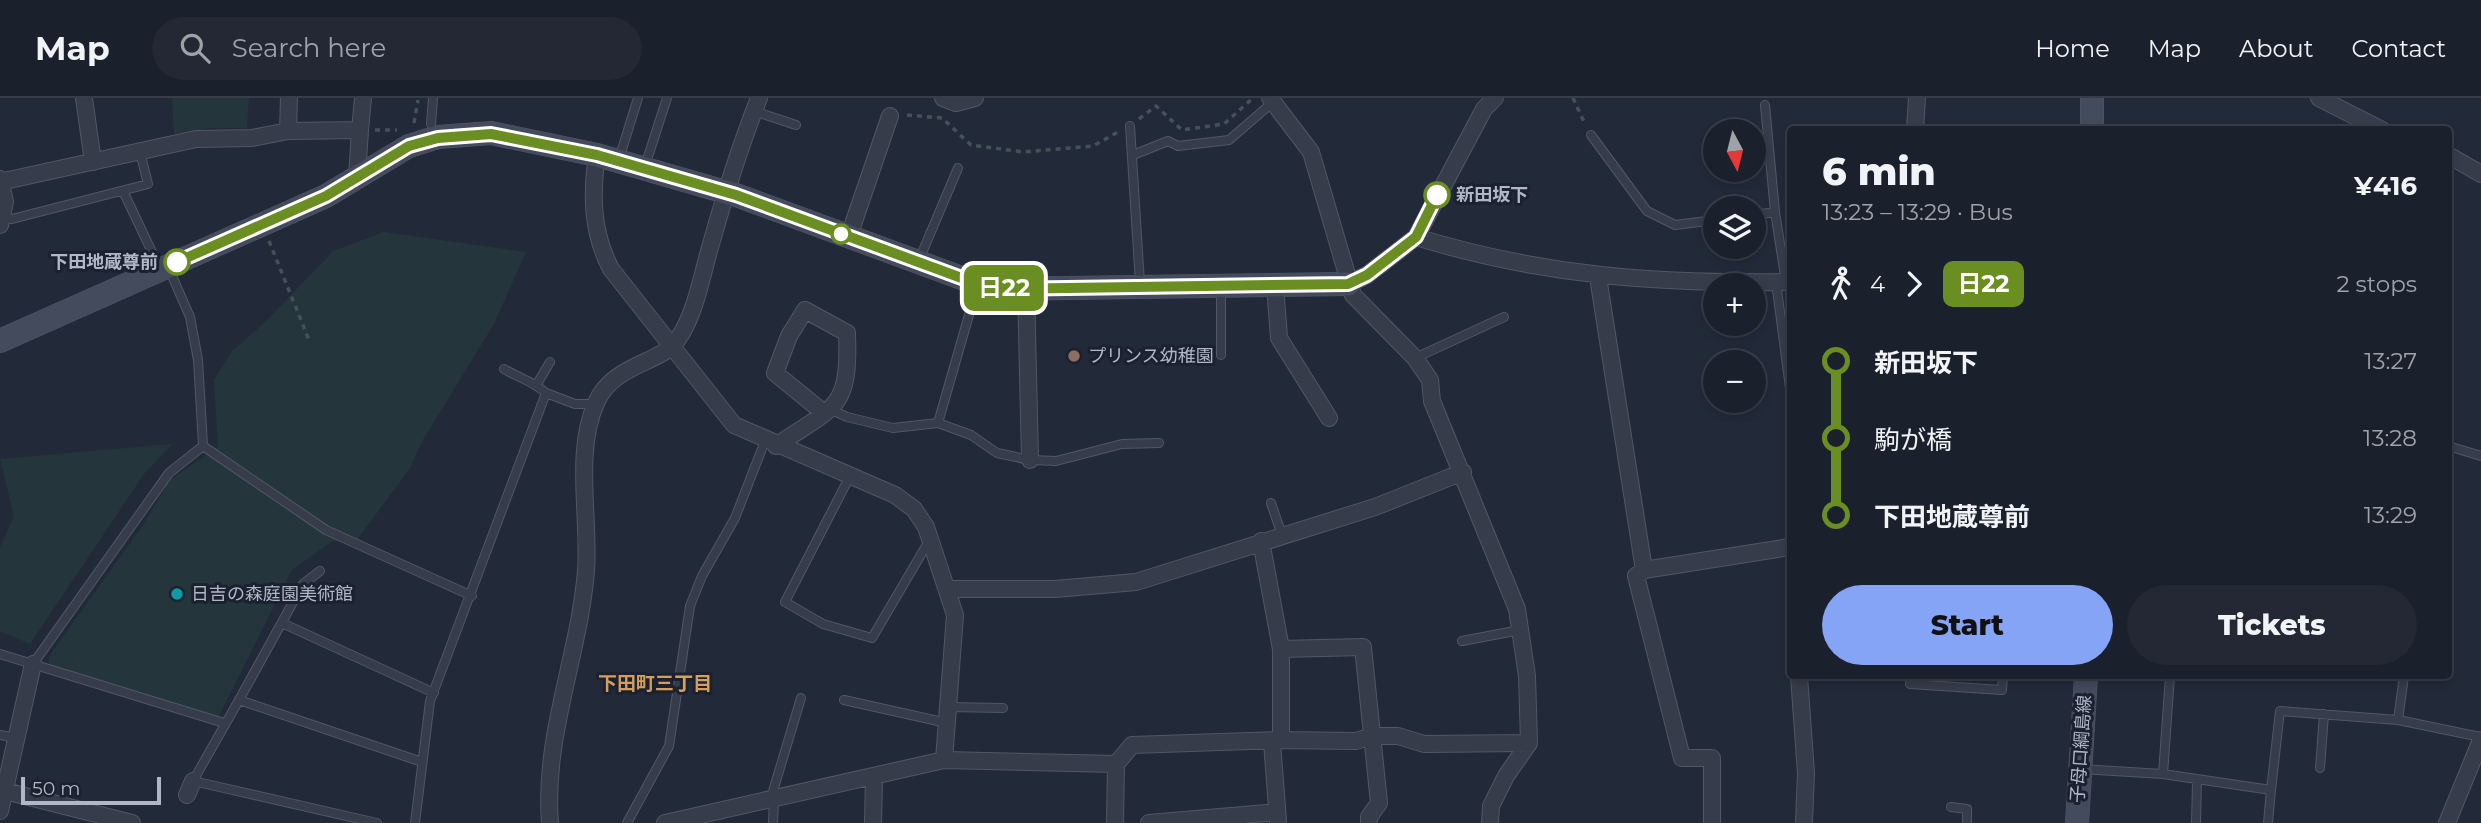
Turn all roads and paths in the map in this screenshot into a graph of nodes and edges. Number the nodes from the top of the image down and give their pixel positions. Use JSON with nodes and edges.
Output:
{"nodes":[{"id":1,"x":84,"y":98,"type":"edge"},
{"id":2,"x":289,"y":98,"type":"edge"},
{"id":3,"x":363,"y":98,"type":"edge"},
{"id":4,"x":433,"y":98,"type":"edge"},
{"id":5,"x":638,"y":98,"type":"edge"},
{"id":6,"x":667,"y":98,"type":"edge"},
{"id":7,"x":943,"y":98,"type":"edge"},
{"id":8,"x":975,"y":98,"type":"edge"},
{"id":9,"x":1253,"y":98,"type":"edge"},
{"id":10,"x":1573,"y":98,"type":"edge"},
{"id":11,"x":1917,"y":98,"type":"edge"},
{"id":12,"x":2092,"y":98,"type":"edge"},
{"id":13,"x":2319,"y":98,"type":"edge"},
{"id":14,"x":1271,"y":101,"type":"edge"},
{"id":15,"x":1486,"y":103,"type":"edge"},
{"id":16,"x":757,"y":104,"type":"edge"},
{"id":17,"x":1765,"y":105,"type":"dead end"},
{"id":18,"x":897,"y":114,"type":"joint"},
{"id":19,"x":796,"y":125,"type":"dead end"},
{"id":20,"x":1130,"y":126,"type":"junction"},
{"id":21,"x":1915,"y":126,"type":"edge"},
{"id":22,"x":2092,"y":126,"type":"edge"},
{"id":23,"x":2374,"y":126,"type":"edge"},
{"id":24,"x":360,"y":130,"type":"junction"},
{"id":25,"x":288,"y":131,"type":"junction"},
{"id":26,"x":432,"y":131,"type":"junction"},
{"id":27,"x":1591,"y":135,"type":"joint"},
{"id":28,"x":140,"y":152,"type":"junction"},
{"id":29,"x":1133,"y":155,"type":"junction"},
{"id":30,"x":2452,"y":157,"type":"edge"},
{"id":31,"x":608,"y":159,"type":"junction"},
{"id":32,"x":93,"y":162,"type":"junction"},
{"id":33,"x":958,"y":168,"type":"dead end"},
{"id":34,"x":643,"y":169,"type":"junction"},
{"id":35,"x":2481,"y":174,"type":"edge"},
{"id":36,"x":357,"y":177,"type":"junction"},
{"id":37,"x":0,"y":180,"type":"edge"},
{"id":38,"x":124,"y":193,"type":"junction"},
{"id":39,"x":726,"y":193,"type":"junction"},
{"id":40,"x":1775,"y":212,"type":"junction"},
{"id":41,"x":1766,"y":213,"type":"edge"},
{"id":42,"x":2,"y":221,"type":"edge"},
{"id":43,"x":1703,"y":222,"type":"edge"},
{"id":44,"x":262,"y":224,"type":"junction"},
{"id":45,"x":849,"y":236,"type":"junction"},
{"id":46,"x":1416,"y":237,"type":"junction"},
{"id":47,"x":919,"y":260,"type":"junction"},
{"id":48,"x":164,"y":267,"type":"junction"},
{"id":49,"x":1598,"y":277,"type":"junction"},
{"id":50,"x":1784,"y":282,"type":"edge"},
{"id":51,"x":978,"y":284,"type":"junction"},
{"id":52,"x":1348,"y":284,"type":"junction"},
{"id":53,"x":1275,"y":285,"type":"junction"},
{"id":54,"x":1140,"y":286,"type":"junction"},
{"id":55,"x":1221,"y":286,"type":"junction"},
{"id":56,"x":1026,"y":287,"type":"junction"},
{"id":57,"x":1504,"y":317,"type":"dead end"},
{"id":58,"x":1787,"y":335,"type":"edge"},
{"id":59,"x":309,"y":340,"type":"dead end"},
{"id":60,"x":0,"y":341,"type":"edge"},
{"id":61,"x":672,"y":346,"type":"junction"},
{"id":62,"x":1221,"y":355,"type":"dead end"},
{"id":63,"x":1415,"y":358,"type":"junction"},
{"id":64,"x":550,"y":362,"type":"dead end"},
{"id":65,"x":504,"y":369,"type":"dead end"},
{"id":66,"x":537,"y":384,"type":"junction"},
{"id":67,"x":546,"y":393,"type":"junction"},
{"id":68,"x":595,"y":404,"type":"junction"},
{"id":69,"x":827,"y":411,"type":"junction"},
{"id":70,"x":1329,"y":418,"type":"dead end"},
{"id":71,"x":938,"y":423,"type":"junction"},
{"id":72,"x":770,"y":443,"type":"junction"},
{"id":73,"x":1159,"y":443,"type":"dead end"},
{"id":74,"x":203,"y":446,"type":"junction"},
{"id":75,"x":2452,"y":447,"type":"edge"},
{"id":76,"x":2481,"y":456,"type":"edge"},
{"id":77,"x":1030,"y":460,"type":"junction"},
{"id":78,"x":1463,"y":472,"type":"junction"},
{"id":79,"x":850,"y":476,"type":"junction"},
{"id":80,"x":1271,"y":503,"type":"dead end"},
{"id":81,"x":1282,"y":535,"type":"junction"},
{"id":82,"x":931,"y":538,"type":"junction"},
{"id":83,"x":1261,"y":541,"type":"junction"},
{"id":84,"x":1787,"y":547,"type":"edge"},
{"id":85,"x":1644,"y":570,"type":"junction"},
{"id":86,"x":320,"y":571,"type":"dead end"},
{"id":87,"x":949,"y":589,"type":"junction"},
{"id":88,"x":472,"y":596,"type":"junction"},
{"id":89,"x":282,"y":623,"type":"junction"},
{"id":90,"x":1520,"y":630,"type":"junction"},
{"id":91,"x":1462,"y":641,"type":"dead end"},
{"id":92,"x":1282,"y":649,"type":"junction"},
{"id":93,"x":0,"y":654,"type":"edge"},
{"id":94,"x":33,"y":664,"type":"junction"},
{"id":95,"x":1799,"y":679,"type":"edge"},
{"id":96,"x":1910,"y":679,"type":"edge"},
{"id":97,"x":2003,"y":679,"type":"edge"},
{"id":98,"x":2086,"y":679,"type":"edge"},
{"id":99,"x":2170,"y":679,"type":"edge"},
{"id":100,"x":2404,"y":679,"type":"edge"},
{"id":101,"x":434,"y":693,"type":"junction"},
{"id":102,"x":801,"y":698,"type":"dead end"},
{"id":103,"x":844,"y":700,"type":"dead end"},
{"id":104,"x":239,"y":701,"type":"junction"},
{"id":105,"x":1003,"y":708,"type":"dead end"},
{"id":106,"x":2324,"y":714,"type":"junction"},
{"id":107,"x":947,"y":715,"type":"junction"},
{"id":108,"x":2398,"y":720,"type":"junction"},
{"id":109,"x":224,"y":723,"type":"junction"},
{"id":110,"x":8,"y":736,"type":"edge"},
{"id":111,"x":1372,"y":736,"type":"junction"},
{"id":112,"x":2481,"y":738,"type":"edge"},
{"id":113,"x":1277,"y":741,"type":"junction"},
{"id":114,"x":1529,"y":743,"type":"junction"},
{"id":115,"x":944,"y":760,"type":"junction"},
{"id":116,"x":422,"y":762,"type":"junction"},
{"id":117,"x":1116,"y":764,"type":"junction"},
{"id":118,"x":2320,"y":768,"type":"dead end"},
{"id":119,"x":2476,"y":768,"type":"edge"},
{"id":120,"x":2078,"y":769,"type":"junction"},
{"id":121,"x":2163,"y":774,"type":"junction"},
{"id":122,"x":874,"y":777,"type":"junction"},
{"id":123,"x":2197,"y":780,"type":"junction"},
{"id":124,"x":2271,"y":790,"type":"junction"},
{"id":125,"x":5,"y":791,"type":"junction"},
{"id":126,"x":773,"y":798,"type":"junction"},
{"id":127,"x":1951,"y":807,"type":"dead end"},
{"id":128,"x":0,"y":811,"type":"edge"},
{"id":129,"x":68,"y":815,"type":"edge"},
{"id":130,"x":1277,"y":818,"type":"edge"},
{"id":131,"x":132,"y":823,"type":"edge"},
{"id":132,"x":377,"y":823,"type":"edge"},
{"id":133,"x":415,"y":823,"type":"edge"},
{"id":134,"x":550,"y":823,"type":"edge"},
{"id":135,"x":627,"y":823,"type":"edge"},
{"id":136,"x":665,"y":823,"type":"edge"},
{"id":137,"x":773,"y":823,"type":"edge"},
{"id":138,"x":873,"y":823,"type":"edge"},
{"id":139,"x":1115,"y":823,"type":"edge"},
{"id":140,"x":1149,"y":823,"type":"edge"},
{"id":141,"x":1369,"y":823,"type":"edge"},
{"id":142,"x":1490,"y":823,"type":"edge"},
{"id":143,"x":1712,"y":823,"type":"edge"},
{"id":144,"x":1804,"y":823,"type":"edge"},
{"id":145,"x":1967,"y":823,"type":"edge"},
{"id":146,"x":2077,"y":823,"type":"edge"},
{"id":147,"x":2196,"y":823,"type":"edge"},
{"id":148,"x":2268,"y":823,"type":"edge"},
{"id":149,"x":2446,"y":823,"type":"edge"}],
"edges":[{"from":1,"to":32,"type":"street"},
{"from":2,"to":25,"type":"street"},
{"from":3,"to":24,"type":"street"},
{"from":4,"to":26,"type":"lane"},
{"from":5,"to":31,"type":"lane"},
{"from":6,"to":34,"type":"lane"},
{"from":7,"to":8,"type":"street"},
{"from":9,"to":20,"type":"path"},
{"from":10,"to":27,"type":"path"},
{"from":11,"to":21,"type":"street"},
{"from":12,"to":22,"type":"street"},
{"from":13,"to":23,"type":"street"},
{"from":14,"to":29,"type":"lane"},
{"from":14,"to":52,"type":"street"},
{"from":15,"to":46,"type":"street"},
{"from":16,"to":19,"type":"lane"},
{"from":16,"to":39,"type":"street"},
{"from":17,"to":40,"type":"lane"},
{"from":18,"to":20,"type":"path"},
{"from":18,"to":45,"type":"street"},
{"from":20,"to":29,"type":"lane"},
{"from":24,"to":25,"type":"street"},
{"from":24,"to":36,"type":"street"},
{"from":25,"to":28,"type":"street"},
{"from":26,"to":31,"type":"street"},
{"from":26,"to":36,"type":"street"},
{"from":27,"to":43,"type":"lane"},
{"from":28,"to":32,"type":"street"},
{"from":28,"to":38,"type":"lane"},
{"from":29,"to":54,"type":"lane"},
{"from":30,"to":35,"type":"street"},
{"from":31,"to":34,"type":"street"},
{"from":31,"to":61,"type":"street"},
{"from":32,"to":37,"type":"street"},
{"from":33,"to":47,"type":"lane"},
{"from":34,"to":39,"type":"street"},
{"from":36,"to":44,"type":"street"},
{"from":37,"to":42,"type":"street"},
{"from":38,"to":42,"type":"lane"},
{"from":38,"to":48,"type":"lane"},
{"from":39,"to":45,"type":"street"},
{"from":39,"to":61,"type":"street"},
{"from":40,"to":41,"type":"lane"},
{"from":40,"to":50,"type":"lane"},
{"from":44,"to":48,"type":"street"},
{"from":44,"to":59,"type":"path"},
{"from":45,"to":47,"type":"street"},
{"from":46,"to":49,"type":"street"},
{"from":46,"to":52,"type":"street"},
{"from":47,"to":51,"type":"street"},
{"from":48,"to":60,"type":"street"},
{"from":48,"to":74,"type":"lane"},
{"from":49,"to":50,"type":"street"},
{"from":49,"to":85,"type":"street"},
{"from":50,"to":58,"type":"lane"},
{"from":51,"to":56,"type":"street"},
{"from":51,"to":71,"type":"lane"},
{"from":52,"to":53,"type":"street"},
{"from":52,"to":63,"type":"street"},
{"from":53,"to":55,"type":"street"},
{"from":53,"to":70,"type":"street"},
{"from":54,"to":55,"type":"street"},
{"from":54,"to":56,"type":"street"},
{"from":55,"to":62,"type":"lane"},
{"from":56,"to":77,"type":"street"},
{"from":57,"to":63,"type":"lane"},
{"from":61,"to":68,"type":"street"},
{"from":61,"to":72,"type":"street"},
{"from":63,"to":78,"type":"street"},
{"from":64,"to":66,"type":"lane"},
{"from":65,"to":66,"type":"lane"},
{"from":66,"to":67,"type":"lane"},
{"from":67,"to":68,"type":"lane"},
{"from":67,"to":88,"type":"lane"},
{"from":68,"to":134,"type":"street"},
{"from":69,"to":69,"type":"street"},
{"from":69,"to":71,"type":"lane"},
{"from":69,"to":72,"type":"street"},
{"from":71,"to":77,"type":"lane"},
{"from":72,"to":79,"type":"street"},
{"from":72,"to":135,"type":"lane"},
{"from":73,"to":77,"type":"lane"},
{"from":74,"to":88,"type":"lane"},
{"from":74,"to":94,"type":"lane"},
{"from":75,"to":76,"type":"lane"},
{"from":78,"to":81,"type":"street"},
{"from":78,"to":90,"type":"street"},
{"from":79,"to":82,"type":"street"},
{"from":79,"to":82,"type":"lane"},
{"from":80,"to":81,"type":"lane"},
{"from":81,"to":83,"type":"street"},
{"from":82,"to":87,"type":"street"},
{"from":83,"to":87,"type":"street"},
{"from":83,"to":92,"type":"street"},
{"from":84,"to":85,"type":"street"},
{"from":85,"to":143,"type":"street"},
{"from":86,"to":89,"type":"lane"},
{"from":87,"to":107,"type":"street"},
{"from":88,"to":101,"type":"lane"},
{"from":89,"to":101,"type":"lane"},
{"from":89,"to":104,"type":"lane"},
{"from":90,"to":91,"type":"lane"},
{"from":90,"to":114,"type":"street"},
{"from":92,"to":111,"type":"street"},
{"from":92,"to":113,"type":"street"},
{"from":93,"to":94,"type":"lane"},
{"from":94,"to":109,"type":"lane"},
{"from":94,"to":110,"type":"street"},
{"from":95,"to":144,"type":"street"},
{"from":96,"to":97,"type":"lane"},
{"from":98,"to":120,"type":"street","name":"子母口綱島線"},
{"from":99,"to":121,"type":"lane"},
{"from":100,"to":108,"type":"lane"},
{"from":101,"to":116,"type":"lane"},
{"from":102,"to":126,"type":"lane"},
{"from":103,"to":107,"type":"lane"},
{"from":104,"to":109,"type":"lane"},
{"from":104,"to":116,"type":"lane"},
{"from":105,"to":107,"type":"lane"},
{"from":106,"to":108,"type":"lane"},
{"from":106,"to":118,"type":"lane"},
{"from":106,"to":124,"type":"lane"},
{"from":107,"to":115,"type":"street"},
{"from":108,"to":112,"type":"lane"},
{"from":109,"to":132,"type":"lane"},
{"from":110,"to":125,"type":"street"},
{"from":111,"to":113,"type":"street"},
{"from":111,"to":114,"type":"street"},
{"from":111,"to":141,"type":"street"},
{"from":112,"to":119,"type":"street"},
{"from":113,"to":117,"type":"street"},
{"from":113,"to":130,"type":"street"},
{"from":114,"to":142,"type":"street"},
{"from":115,"to":117,"type":"street"},
{"from":115,"to":122,"type":"street"},
{"from":116,"to":133,"type":"lane"},
{"from":117,"to":139,"type":"street"},
{"from":119,"to":149,"type":"street"},
{"from":120,"to":121,"type":"lane"},
{"from":120,"to":146,"type":"street","name":"子母口綱島線"},
{"from":121,"to":123,"type":"lane"},
{"from":122,"to":126,"type":"street"},
{"from":122,"to":138,"type":"street"},
{"from":123,"to":124,"type":"lane"},
{"from":123,"to":147,"type":"lane"},
{"from":124,"to":148,"type":"lane"},
{"from":125,"to":128,"type":"street"},
{"from":125,"to":129,"type":"street"},
{"from":126,"to":136,"type":"street"},
{"from":126,"to":137,"type":"lane"},
{"from":127,"to":145,"type":"lane"},
{"from":129,"to":131,"type":"street"},
{"from":130,"to":140,"type":"street"}]}
